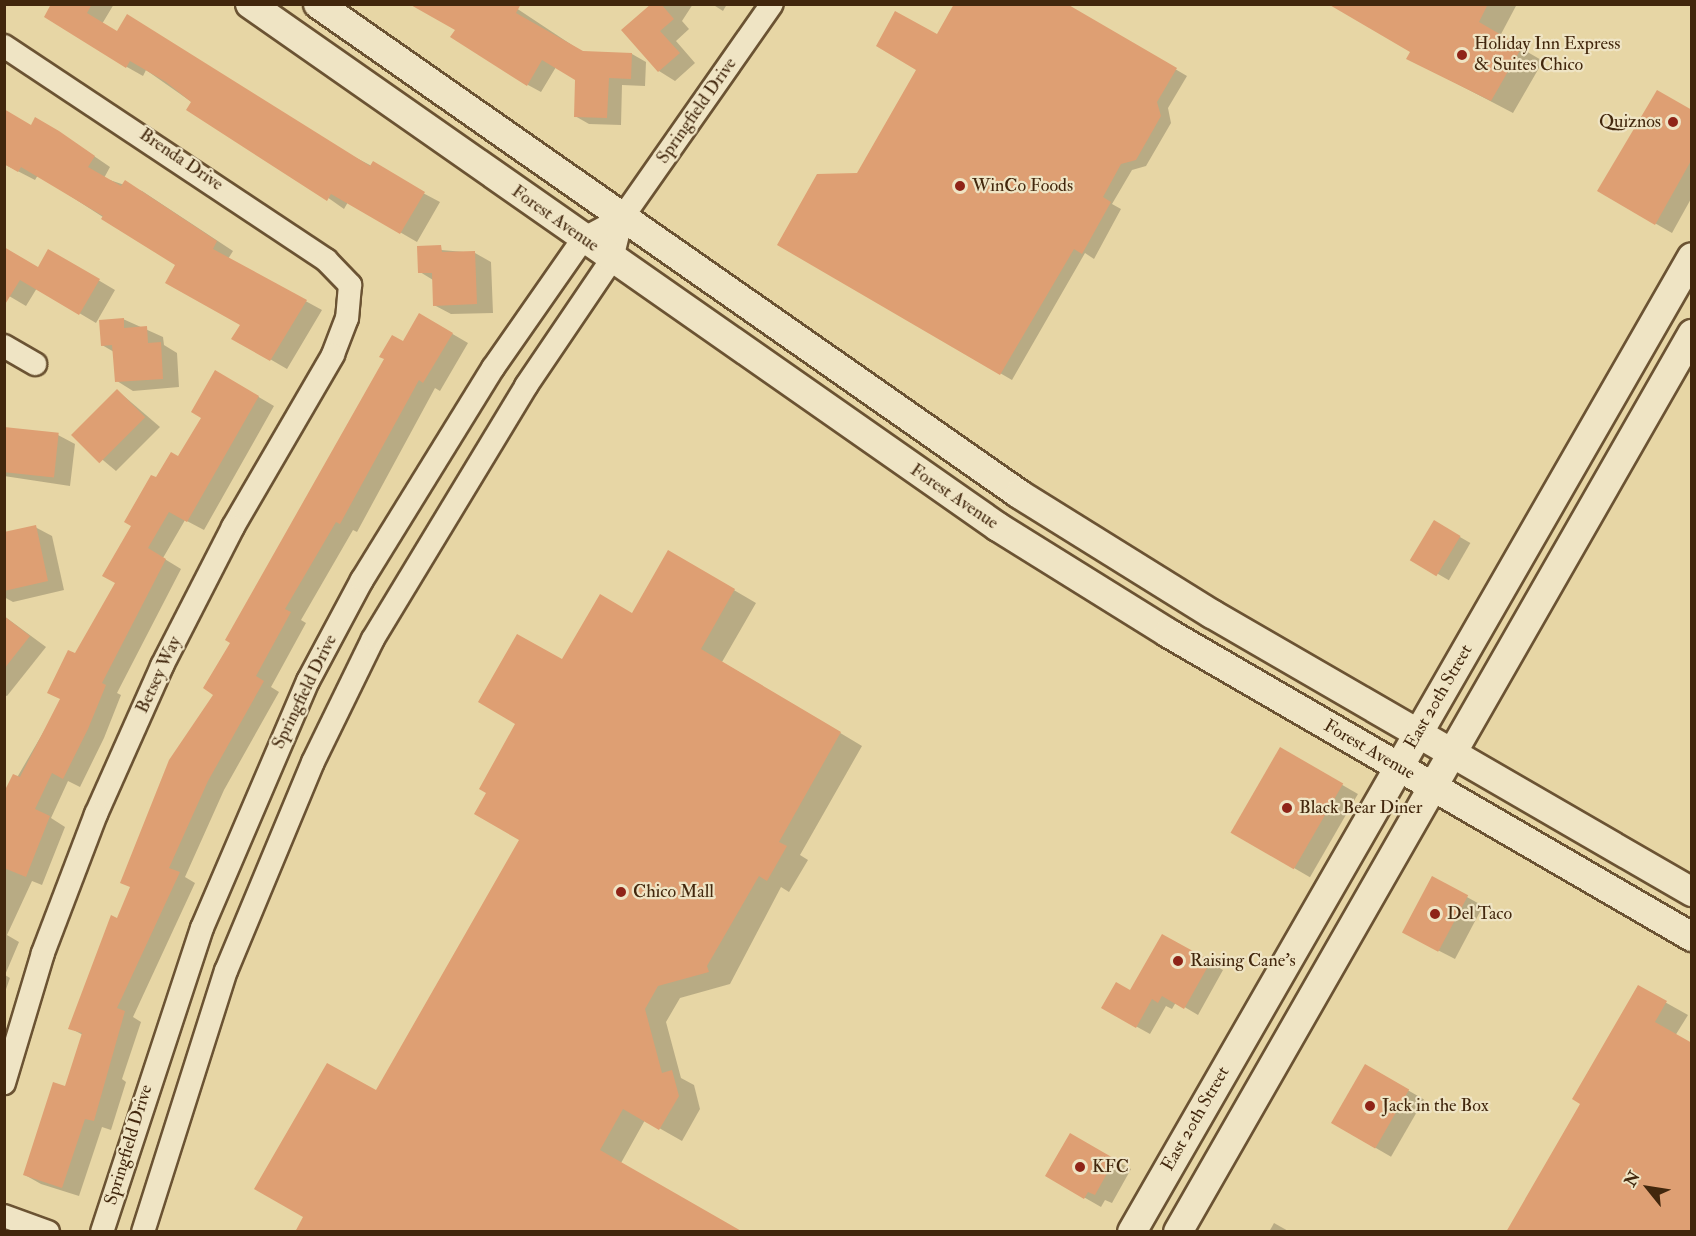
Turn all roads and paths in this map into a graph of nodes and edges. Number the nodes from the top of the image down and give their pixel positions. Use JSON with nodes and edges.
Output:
{"nodes":[{"id":1,"x":250,"y":4,"type":"edge"},
{"id":2,"x":318,"y":4,"type":"edge"},
{"id":3,"x":771,"y":4,"type":"edge"},
{"id":4,"x":4,"y":46,"type":"edge"},
{"id":5,"x":622,"y":218,"type":"junction"},
{"id":6,"x":583,"y":239,"type":"junction"},
{"id":7,"x":1692,"y":257,"type":"edge"},
{"id":8,"x":612,"y":259,"type":"junction"},
{"id":9,"x":350,"y":285,"type":"joint"},
{"id":10,"x":1692,"y":334,"type":"edge"},
{"id":11,"x":4,"y":346,"type":"edge"},
{"id":12,"x":35,"y":364,"type":"dead end"},
{"id":13,"x":1418,"y":733,"type":"junction"},
{"id":14,"x":1453,"y":754,"type":"junction"},
{"id":15,"x":1398,"y":768,"type":"junction"},
{"id":16,"x":1433,"y":788,"type":"junction"},
{"id":17,"x":1692,"y":892,"type":"edge"},
{"id":18,"x":1692,"y":937,"type":"edge"},
{"id":19,"x":4,"y":1083,"type":"edge"},
{"id":20,"x":1207,"y":1100,"type":"junction"},
{"id":21,"x":1194,"y":1124,"type":"junction"},
{"id":22,"x":1234,"y":1130,"type":"junction"},
{"id":23,"x":4,"y":1216,"type":"edge"},
{"id":24,"x":48,"y":1232,"type":"edge"},
{"id":25,"x":102,"y":1232,"type":"edge"},
{"id":26,"x":142,"y":1232,"type":"edge"},
{"id":27,"x":1132,"y":1232,"type":"edge"},
{"id":28,"x":1178,"y":1232,"type":"edge"}],
"edges":[{"from":1,"to":6,"type":"street","name":"Forest Avenue"},
{"from":2,"to":5,"type":"street"},
{"from":3,"to":5,"type":"street","name":"Springfield Drive"},
{"from":4,"to":9,"type":"street","name":"Brenda Drive"},
{"from":5,"to":6,"type":"street","name":"Springfield Drive"},
{"from":5,"to":8,"type":"street","name":"Springfield Drive"},
{"from":5,"to":13,"type":"street"},
{"from":6,"to":8,"type":"street","name":"Forest Avenue"},
{"from":6,"to":25,"type":"street","name":"Springfield Drive"},
{"from":7,"to":13,"type":"street","name":"East 20th Street"},
{"from":8,"to":15,"type":"street","name":"Forest Avenue"},
{"from":8,"to":26,"type":"street","name":"Springfield Drive"},
{"from":9,"to":19,"type":"street","name":"Betsey Way"},
{"from":10,"to":14,"type":"street"},
{"from":11,"to":12,"type":"street"},
{"from":13,"to":14,"type":"street"},
{"from":13,"to":15,"type":"street","name":"East 20th Street"},
{"from":14,"to":16,"type":"street"},
{"from":14,"to":17,"type":"street"},
{"from":15,"to":16,"type":"street","name":"Forest Avenue"},
{"from":15,"to":20,"type":"street","name":"East 20th Street"},
{"from":16,"to":18,"type":"street","name":"Forest Avenue"},
{"from":16,"to":22,"type":"street"},
{"from":20,"to":21,"type":"street","name":"East 20th Street"},
{"from":20,"to":22,"type":"street"},
{"from":21,"to":22,"type":"street"},
{"from":21,"to":27,"type":"street","name":"East 20th Street"},
{"from":22,"to":28,"type":"street"},
{"from":23,"to":24,"type":"street"}]}
